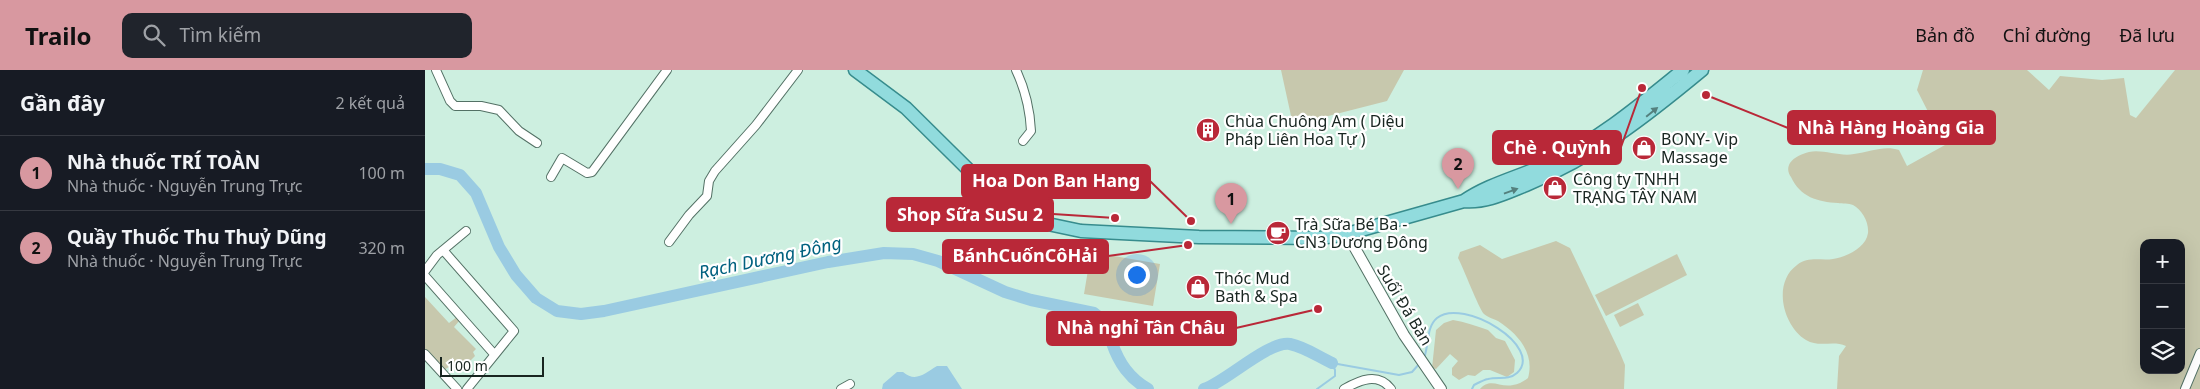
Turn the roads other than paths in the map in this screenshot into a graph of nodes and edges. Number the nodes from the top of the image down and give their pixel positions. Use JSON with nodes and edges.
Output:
{"nodes":[{"id":1,"x":436,"y":70,"type":"edge"},
{"id":2,"x":798,"y":70,"type":"edge"},
{"id":3,"x":855,"y":70,"type":"edge"},
{"id":4,"x":1016,"y":70,"type":"edge"},
{"id":5,"x":1683,"y":70,"type":"edge"},
{"id":6,"x":1702,"y":70,"type":"edge"},
{"id":7,"x":664,"y":71,"type":"edge"},
{"id":8,"x":1023,"y":141,"type":"dead end"},
{"id":9,"x":537,"y":143,"type":"dead end"},
{"id":10,"x":551,"y":176,"type":"dead end"},
{"id":11,"x":1464,"y":201,"type":"junction"},
{"id":12,"x":466,"y":231,"type":"dead end"},
{"id":13,"x":1347,"y":234,"type":"junction"},
{"id":14,"x":669,"y":242,"type":"dead end"},
{"id":15,"x":443,"y":250,"type":"junction"},
{"id":16,"x":425,"y":271,"type":"edge"},
{"id":17,"x":425,"y":276,"type":"edge"},
{"id":18,"x":425,"y":354,"type":"edge"},
{"id":19,"x":494,"y":354,"type":"junction"},
{"id":20,"x":2199,"y":356,"type":"edge"},
{"id":21,"x":850,"y":384,"type":"dead end"},
{"id":22,"x":1439,"y":386,"type":"edge"},
{"id":23,"x":2186,"y":386,"type":"edge"},
{"id":24,"x":457,"y":389,"type":"edge"},
{"id":25,"x":467,"y":389,"type":"edge"},
{"id":26,"x":841,"y":389,"type":"edge"},
{"id":27,"x":1344,"y":389,"type":"edge"},
{"id":28,"x":1391,"y":389,"type":"edge"}],
"edges":[{"from":1,"to":9,"type":"street"},
{"from":2,"to":14,"type":"street"},
{"from":3,"to":13,"type":"main road"},
{"from":4,"to":8,"type":"street"},
{"from":5,"to":11,"type":"main road"},
{"from":11,"to":6,"type":"main road","one_way":true},
{"from":7,"to":10,"type":"street"},
{"from":11,"to":13,"type":"main road"},
{"from":12,"to":15,"type":"street"},
{"from":13,"to":22,"type":"street","name":"Suối Đá Bàn"},
{"from":15,"to":16,"type":"street"},
{"from":15,"to":19,"type":"street"},
{"from":17,"to":19,"type":"street"},
{"from":18,"to":24,"type":"street"},
{"from":19,"to":25,"type":"street"},
{"from":20,"to":23,"type":"street"},
{"from":21,"to":26,"type":"street"},
{"from":27,"to":28,"type":"street"}]}
